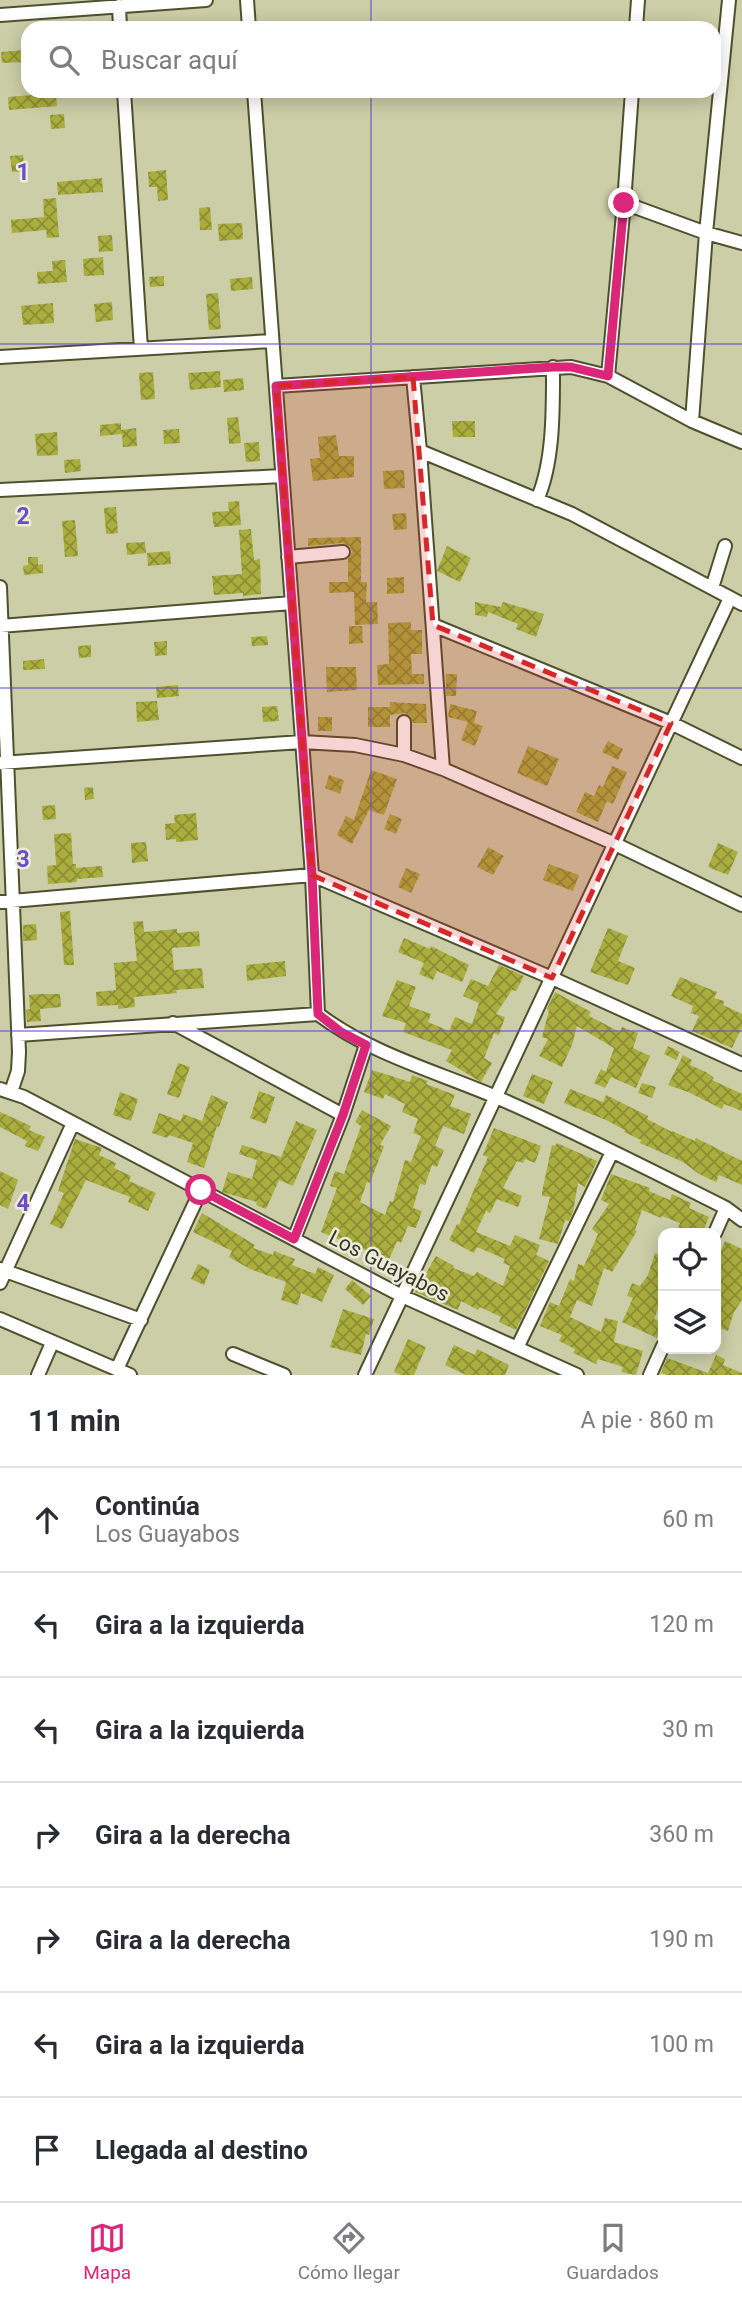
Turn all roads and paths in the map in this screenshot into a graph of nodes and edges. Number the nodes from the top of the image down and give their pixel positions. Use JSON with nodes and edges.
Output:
{"nodes":[{"id":1,"x":206,"y":0,"type":"edge"},
{"id":2,"x":247,"y":0,"type":"edge"},
{"id":3,"x":638,"y":0,"type":"edge"},
{"id":4,"x":729,"y":0,"type":"edge"},
{"id":5,"x":119,"y":6,"type":"junction"},
{"id":6,"x":0,"y":15,"type":"edge"},
{"id":7,"x":120,"y":21,"type":"edge"},
{"id":8,"x":248,"y":21,"type":"edge"},
{"id":9,"x":636,"y":21,"type":"edge"},
{"id":10,"x":721,"y":81,"type":"edge"},
{"id":11,"x":124,"y":98,"type":"edge"},
{"id":12,"x":255,"y":98,"type":"edge"},
{"id":13,"x":632,"y":98,"type":"edge"},
{"id":14,"x":719,"y":98,"type":"edge"},
{"id":15,"x":624,"y":203,"type":"junction"},
{"id":16,"x":706,"y":233,"type":"junction"},
{"id":17,"x":742,"y":243,"type":"edge"},
{"id":18,"x":272,"y":341,"type":"junction"},
{"id":19,"x":141,"y":349,"type":"junction"},
{"id":20,"x":0,"y":357,"type":"edge"},
{"id":21,"x":553,"y":367,"type":"junction"},
{"id":22,"x":608,"y":376,"type":"junction"},
{"id":23,"x":413,"y":377,"type":"junction"},
{"id":24,"x":276,"y":386,"type":"junction"},
{"id":25,"x":692,"y":421,"type":"junction"},
{"id":26,"x":742,"y":442,"type":"edge"},
{"id":27,"x":420,"y":451,"type":"junction"},
{"id":28,"x":282,"y":476,"type":"junction"},
{"id":29,"x":0,"y":490,"type":"edge"},
{"id":30,"x":537,"y":500,"type":"junction"},
{"id":31,"x":724,"y":546,"type":"dead end"},
{"id":32,"x":343,"y":552,"type":"dead end"},
{"id":33,"x":288,"y":556,"type":"junction"},
{"id":34,"x":0,"y":587,"type":"edge"},
{"id":35,"x":712,"y":588,"type":"junction"},
{"id":36,"x":730,"y":598,"type":"junction"},
{"id":37,"x":292,"y":603,"type":"junction"},
{"id":38,"x":742,"y":604,"type":"edge"},
{"id":39,"x":1,"y":625,"type":"edge"},
{"id":40,"x":433,"y":625,"type":"junction"},
{"id":41,"x":404,"y":722,"type":"dead end"},
{"id":42,"x":671,"y":723,"type":"junction"},
{"id":43,"x":302,"y":742,"type":"junction"},
{"id":44,"x":404,"y":755,"type":"junction"},
{"id":45,"x":742,"y":758,"type":"edge"},
{"id":46,"x":3,"y":763,"type":"edge"},
{"id":47,"x":443,"y":769,"type":"junction"},
{"id":48,"x":613,"y":843,"type":"junction"},
{"id":49,"x":312,"y":875,"type":"junction"},
{"id":50,"x":6,"y":901,"type":"edge"},
{"id":51,"x":742,"y":905,"type":"edge"},
{"id":52,"x":551,"y":978,"type":"junction"},
{"id":53,"x":318,"y":1014,"type":"junction"},
{"id":54,"x":172,"y":1023,"type":"junction"},
{"id":55,"x":18,"y":1035,"type":"junction"},
{"id":56,"x":366,"y":1045,"type":"junction"},
{"id":57,"x":742,"y":1064,"type":"edge"},
{"id":58,"x":6,"y":1091,"type":"edge"},
{"id":59,"x":496,"y":1097,"type":"junction"},
{"id":60,"x":343,"y":1115,"type":"junction"},
{"id":61,"x":73,"y":1123,"type":"junction"},
{"id":62,"x":612,"y":1152,"type":"junction"},
{"id":63,"x":201,"y":1190,"type":"junction"},
{"id":64,"x":726,"y":1208,"type":"junction"},
{"id":65,"x":742,"y":1220,"type":"edge"},
{"id":66,"x":717,"y":1228,"type":"edge"},
{"id":67,"x":294,"y":1239,"type":"junction"},
{"id":68,"x":2,"y":1274,"type":"edge"},
{"id":69,"x":402,"y":1296,"type":"junction"},
{"id":70,"x":0,"y":1320,"type":"edge"},
{"id":71,"x":141,"y":1320,"type":"junction"},
{"id":72,"x":52,"y":1343,"type":"junction"},
{"id":73,"x":517,"y":1348,"type":"junction"},
{"id":74,"x":233,"y":1354,"type":"dead end"},
{"id":75,"x":659,"y":1354,"type":"edge"},
{"id":76,"x":117,"y":1369,"type":"junction"},
{"id":77,"x":38,"y":1375,"type":"edge"},
{"id":78,"x":130,"y":1375,"type":"edge"},
{"id":79,"x":284,"y":1375,"type":"edge"},
{"id":80,"x":365,"y":1375,"type":"edge"},
{"id":81,"x":577,"y":1375,"type":"edge"},
{"id":82,"x":650,"y":1375,"type":"edge"}],
"edges":[{"from":1,"to":5,"type":"street"},
{"from":2,"to":8,"type":"street"},
{"from":3,"to":9,"type":"street"},
{"from":4,"to":10,"type":"street"},
{"from":5,"to":6,"type":"street"},
{"from":5,"to":7,"type":"street"},
{"from":11,"to":19,"type":"street"},
{"from":12,"to":18,"type":"street"},
{"from":13,"to":15,"type":"street"},
{"from":14,"to":16,"type":"street"},
{"from":15,"to":16,"type":"street"},
{"from":15,"to":22,"type":"street"},
{"from":16,"to":17,"type":"street"},
{"from":16,"to":25,"type":"street"},
{"from":18,"to":19,"type":"street"},
{"from":18,"to":24,"type":"street"},
{"from":19,"to":20,"type":"street"},
{"from":21,"to":22,"type":"street"},
{"from":21,"to":23,"type":"street"},
{"from":21,"to":30,"type":"street"},
{"from":22,"to":25,"type":"street"},
{"from":23,"to":24,"type":"street"},
{"from":23,"to":27,"type":"street"},
{"from":24,"to":28,"type":"street"},
{"from":25,"to":26,"type":"street"},
{"from":27,"to":30,"type":"street"},
{"from":27,"to":40,"type":"street"},
{"from":28,"to":29,"type":"street"},
{"from":28,"to":33,"type":"street"},
{"from":30,"to":35,"type":"street"},
{"from":31,"to":35,"type":"street"},
{"from":32,"to":33,"type":"street"},
{"from":33,"to":37,"type":"street"},
{"from":34,"to":39,"type":"street"},
{"from":35,"to":36,"type":"street"},
{"from":36,"to":38,"type":"street"},
{"from":36,"to":42,"type":"street"},
{"from":37,"to":39,"type":"street"},
{"from":37,"to":43,"type":"street"},
{"from":39,"to":46,"type":"street"},
{"from":40,"to":42,"type":"street"},
{"from":40,"to":47,"type":"street"},
{"from":41,"to":44,"type":"street"},
{"from":42,"to":45,"type":"street"},
{"from":42,"to":48,"type":"street"},
{"from":43,"to":44,"type":"street"},
{"from":43,"to":46,"type":"street"},
{"from":43,"to":49,"type":"street"},
{"from":44,"to":47,"type":"street"},
{"from":46,"to":50,"type":"street"},
{"from":47,"to":48,"type":"street"},
{"from":48,"to":51,"type":"street"},
{"from":48,"to":52,"type":"street"},
{"from":49,"to":50,"type":"street"},
{"from":49,"to":52,"type":"street"},
{"from":49,"to":53,"type":"street"},
{"from":50,"to":55,"type":"street"},
{"from":52,"to":57,"type":"street"},
{"from":52,"to":59,"type":"street"},
{"from":53,"to":54,"type":"street"},
{"from":53,"to":56,"type":"street"},
{"from":54,"to":55,"type":"street"},
{"from":54,"to":60,"type":"street"},
{"from":55,"to":58,"type":"street"},
{"from":56,"to":59,"type":"street"},
{"from":56,"to":60,"type":"street"},
{"from":58,"to":61,"type":"street","name":"Los Guayabos"},
{"from":59,"to":62,"type":"street"},
{"from":59,"to":69,"type":"street"},
{"from":60,"to":67,"type":"street"},
{"from":61,"to":63,"type":"street","name":"Los Guayabos"},
{"from":61,"to":68,"type":"street"},
{"from":62,"to":64,"type":"street"},
{"from":62,"to":73,"type":"street"},
{"from":63,"to":67,"type":"street","name":"Los Guayabos"},
{"from":63,"to":71,"type":"street"},
{"from":64,"to":65,"type":"street"},
{"from":64,"to":66,"type":"street"},
{"from":67,"to":69,"type":"street","name":"Los Guayabos"},
{"from":68,"to":71,"type":"street"},
{"from":69,"to":73,"type":"street","name":"Los Guayabos"},
{"from":69,"to":80,"type":"street"},
{"from":70,"to":72,"type":"street"},
{"from":71,"to":76,"type":"street"},
{"from":72,"to":76,"type":"street"},
{"from":72,"to":77,"type":"street"},
{"from":73,"to":81,"type":"street","name":"Los Guayabos"},
{"from":74,"to":79,"type":"street"},
{"from":75,"to":82,"type":"street"},
{"from":76,"to":78,"type":"street"}]}
